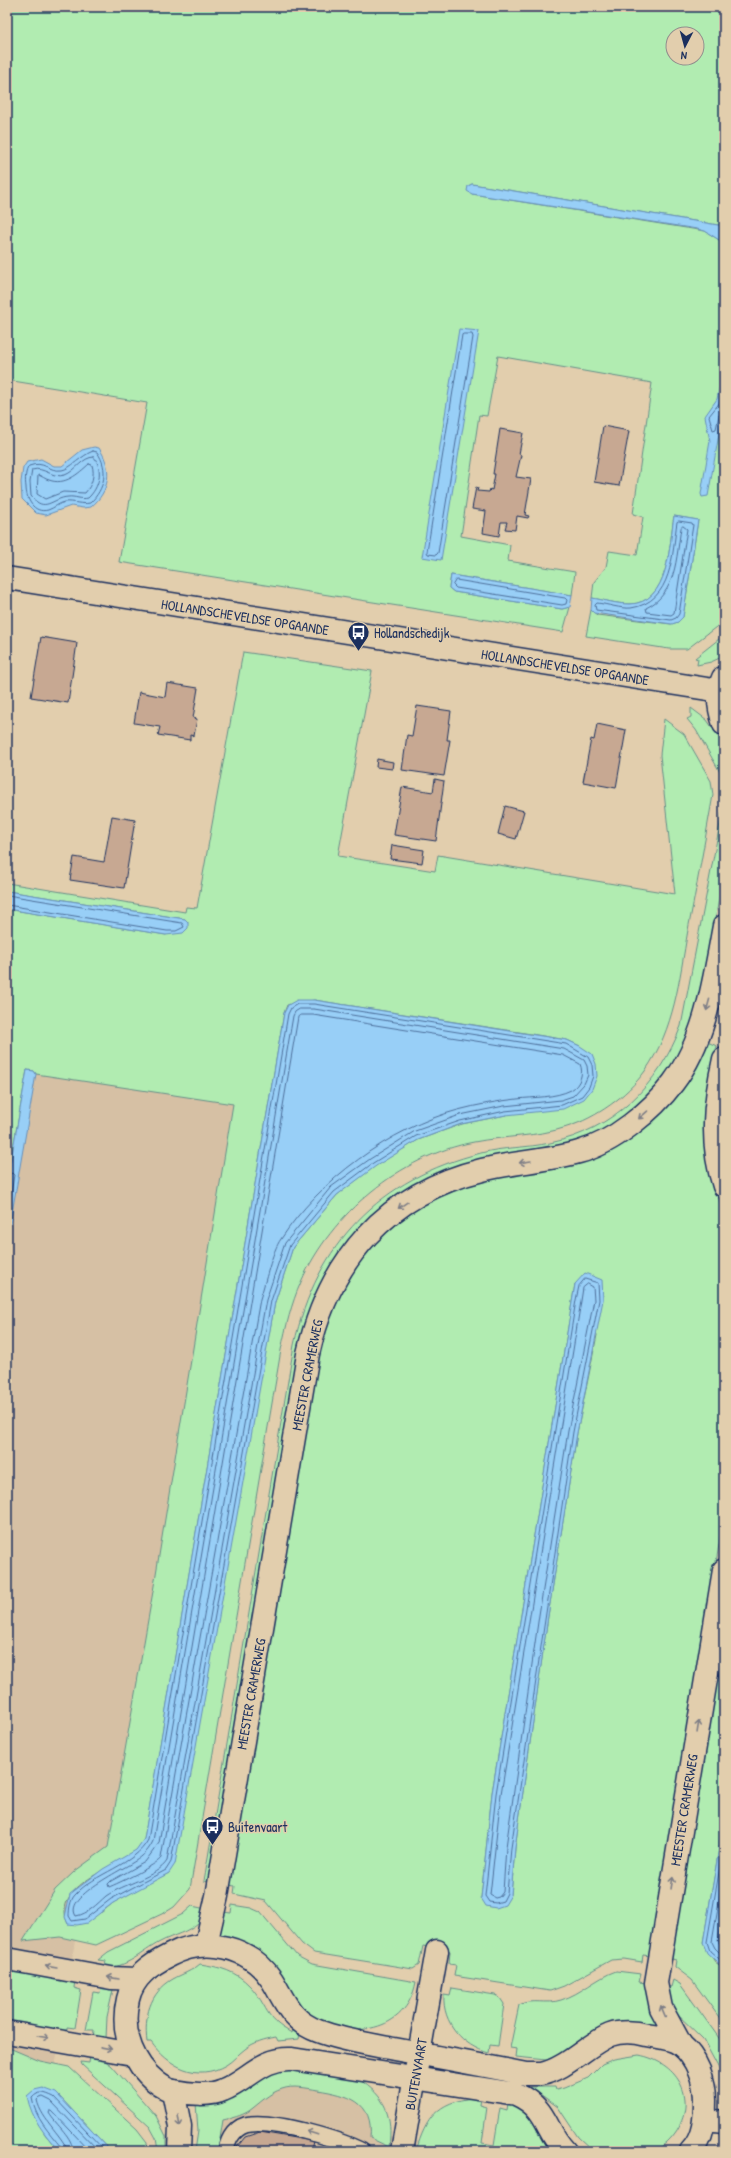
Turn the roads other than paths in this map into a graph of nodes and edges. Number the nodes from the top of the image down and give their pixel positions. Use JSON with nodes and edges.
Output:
{"nodes":[{"id":1,"x":7,"y":578,"type":"edge"},
{"id":2,"x":722,"y":684,"type":"edge"},
{"id":3,"x":724,"y":724,"type":"edge"},
{"id":4,"x":724,"y":926,"type":"edge"},
{"id":5,"x":724,"y":1059,"type":"edge"},
{"id":6,"x":724,"y":1186,"type":"edge"},
{"id":7,"x":724,"y":1570,"type":"edge"},
{"id":8,"x":206,"y":1944,"type":"junction"},
{"id":9,"x":437,"y":1951,"type":"dead end"},
{"id":10,"x":7,"y":1960,"type":"edge"},
{"id":11,"x":136,"y":1979,"type":"junction"},
{"id":12,"x":7,"y":2032,"type":"edge"},
{"id":13,"x":681,"y":2045,"type":"junction"},
{"id":14,"x":133,"y":2054,"type":"junction"},
{"id":15,"x":420,"y":2054,"type":"junction"},
{"id":16,"x":415,"y":2080,"type":"junction"},
{"id":17,"x":173,"y":2091,"type":"junction"},
{"id":18,"x":714,"y":2121,"type":"edge"},
{"id":19,"x":180,"y":2151,"type":"edge"},
{"id":20,"x":226,"y":2151,"type":"edge"},
{"id":21,"x":362,"y":2151,"type":"edge"},
{"id":22,"x":402,"y":2151,"type":"edge"},
{"id":23,"x":565,"y":2151,"type":"edge"},
{"id":24,"x":691,"y":2151,"type":"edge"}],
"edges":[{"from":1,"to":2,"type":"main road","name":"HOLLANDSCHEVELDSE OPGAANDE"},
{"from":2,"to":3,"type":"main road"},
{"from":4,"to":8,"type":"main road","name":"MEESTER CRAMERWEG","one_way":true},
{"from":5,"to":6,"type":"main road"},
{"from":13,"to":7,"type":"main road","name":"MEESTER CRAMERWEG","one_way":true},
{"from":8,"to":11,"type":"main road"},
{"from":8,"to":15,"type":"main road"},
{"from":9,"to":15,"type":"main road","name":"BUITENVAART"},
{"from":11,"to":10,"type":"main road","one_way":true},
{"from":11,"to":14,"type":"main road"},
{"from":12,"to":14,"type":"main road","one_way":true},
{"from":13,"to":15,"type":"main road"},
{"from":13,"to":18,"type":"main road","name":"MEESTER CRAMERWEG"},
{"from":14,"to":17,"type":"main road"},
{"from":15,"to":16,"type":"main road","name":"BUITENVAART"},
{"from":16,"to":17,"type":"main road"},
{"from":16,"to":22,"type":"main road","name":"BUITENVAART"},
{"from":16,"to":23,"type":"main road"},
{"from":17,"to":19,"type":"main road","one_way":true},
{"from":18,"to":24,"type":"main road","name":"MEESTER CRAMERWEG"},
{"from":21,"to":20,"type":"lane","one_way":true}]}
